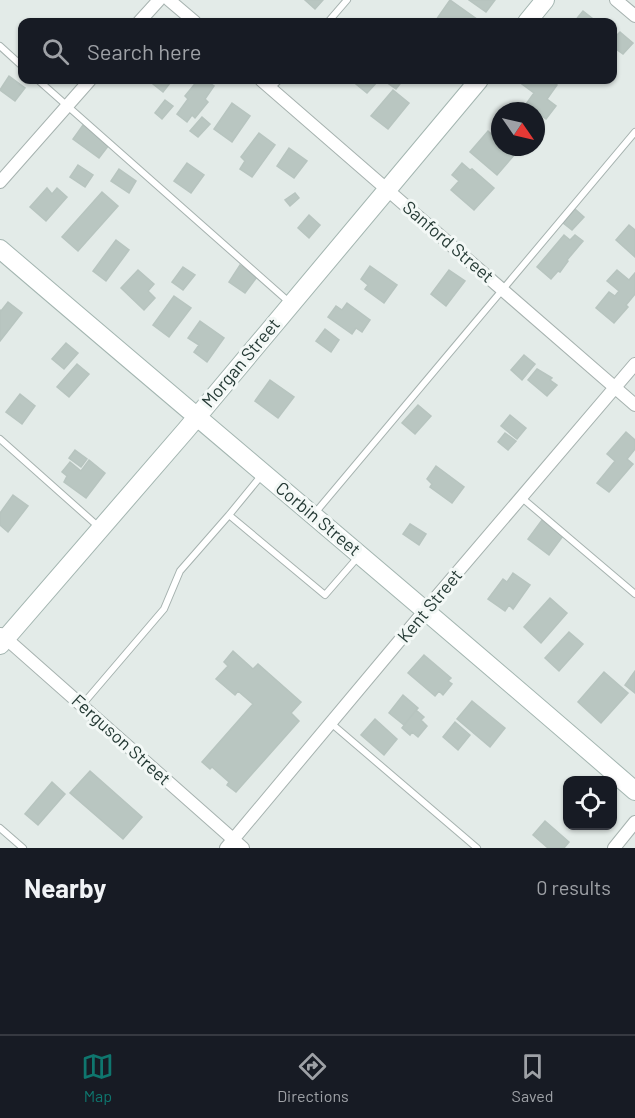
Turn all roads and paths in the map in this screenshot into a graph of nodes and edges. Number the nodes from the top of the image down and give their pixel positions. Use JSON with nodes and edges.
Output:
{"nodes":[{"id":1,"x":159,"y":0,"type":"edge"},
{"id":2,"x":169,"y":0,"type":"edge"},
{"id":3,"x":347,"y":0,"type":"edge"},
{"id":4,"x":545,"y":0,"type":"edge"},
{"id":5,"x":616,"y":0,"type":"edge"},
{"id":6,"x":635,"y":16,"type":"edge"},
{"id":7,"x":143,"y":18,"type":"edge"},
{"id":8,"x":190,"y":18,"type":"edge"},
{"id":9,"x":331,"y":18,"type":"edge"},
{"id":10,"x":529,"y":18,"type":"edge"},
{"id":11,"x":0,"y":46,"type":"edge"},
{"id":12,"x":18,"y":62,"type":"edge"},
{"id":13,"x":43,"y":84,"type":"edge"},
{"id":14,"x":86,"y":84,"type":"edge"},
{"id":15,"x":275,"y":84,"type":"edge"},
{"id":16,"x":476,"y":84,"type":"edge"},
{"id":17,"x":68,"y":105,"type":"junction"},
{"id":18,"x":635,"y":132,"type":"edge"},
{"id":19,"x":0,"y":182,"type":"edge"},
{"id":20,"x":387,"y":189,"type":"junction"},
{"id":21,"x":0,"y":249,"type":"edge"},
{"id":22,"x":502,"y":290,"type":"junction"},
{"id":23,"x":291,"y":303,"type":"junction"},
{"id":24,"x":635,"y":364,"type":"edge"},
{"id":25,"x":615,"y":388,"type":"junction"},
{"id":26,"x":635,"y":405,"type":"edge"},
{"id":27,"x":196,"y":417,"type":"junction"},
{"id":28,"x":0,"y":439,"type":"edge"},
{"id":29,"x":263,"y":473,"type":"junction"},
{"id":30,"x":522,"y":498,"type":"junction"},
{"id":31,"x":229,"y":515,"type":"junction"},
{"id":32,"x":314,"y":515,"type":"junction"},
{"id":33,"x":100,"y":528,"type":"junction"},
{"id":34,"x":360,"y":554,"type":"junction"},
{"id":35,"x":635,"y":594,"type":"edge"},
{"id":36,"x":426,"y":609,"type":"junction"},
{"id":37,"x":2,"y":638,"type":"edge"},
{"id":38,"x":82,"y":705,"type":"junction"},
{"id":39,"x":332,"y":724,"type":"junction"},
{"id":40,"x":635,"y":791,"type":"edge"},
{"id":41,"x":635,"y":822,"type":"edge"},
{"id":42,"x":0,"y":828,"type":"edge"},
{"id":43,"x":234,"y":845,"type":"edge"},
{"id":44,"x":23,"y":848,"type":"edge"},
{"id":45,"x":477,"y":848,"type":"edge"},
{"id":46,"x":614,"y":848,"type":"edge"}],
"edges":[{"from":1,"to":7,"type":"street"},
{"from":2,"to":8,"type":"street"},
{"from":3,"to":9,"type":"lane"},
{"from":4,"to":10,"type":"street"},
{"from":5,"to":6,"type":"street"},
{"from":11,"to":12,"type":"lane"},
{"from":13,"to":17,"type":"lane"},
{"from":14,"to":17,"type":"street"},
{"from":15,"to":20,"type":"street","name":"Sanford Street"},
{"from":16,"to":20,"type":"street","name":"Morgan Street"},
{"from":17,"to":19,"type":"street"},
{"from":17,"to":23,"type":"lane"},
{"from":18,"to":22,"type":"lane"},
{"from":20,"to":22,"type":"street","name":"Sanford Street"},
{"from":20,"to":23,"type":"street","name":"Morgan Street"},
{"from":21,"to":27,"type":"street","name":"Corbin Street"},
{"from":22,"to":25,"type":"street","name":"Sanford Street"},
{"from":22,"to":32,"type":"lane"},
{"from":23,"to":27,"type":"street","name":"Morgan Street"},
{"from":24,"to":25,"type":"street","name":"Kent Street"},
{"from":25,"to":26,"type":"street","name":"Sanford Street"},
{"from":25,"to":30,"type":"street","name":"Kent Street"},
{"from":27,"to":29,"type":"street","name":"Corbin Street"},
{"from":27,"to":33,"type":"street","name":"Morgan Street"},
{"from":28,"to":33,"type":"lane"},
{"from":29,"to":31,"type":"lane"},
{"from":29,"to":32,"type":"street","name":"Corbin Street"},
{"from":30,"to":35,"type":"lane"},
{"from":30,"to":36,"type":"street","name":"Kent Street"},
{"from":31,"to":34,"type":"lane"},
{"from":31,"to":38,"type":"lane"},
{"from":32,"to":34,"type":"street","name":"Corbin Street"},
{"from":33,"to":37,"type":"street","name":"Morgan Street"},
{"from":34,"to":36,"type":"street","name":"Corbin Street"},
{"from":36,"to":39,"type":"street","name":"Kent Street"},
{"from":36,"to":40,"type":"street","name":"Corbin Street"},
{"from":37,"to":38,"type":"street","name":"Ferguson Street"},
{"from":38,"to":43,"type":"street","name":"Ferguson Street"},
{"from":39,"to":43,"type":"street","name":"Kent Street"},
{"from":39,"to":45,"type":"lane"},
{"from":41,"to":46,"type":"street"},
{"from":42,"to":44,"type":"lane"}]}
